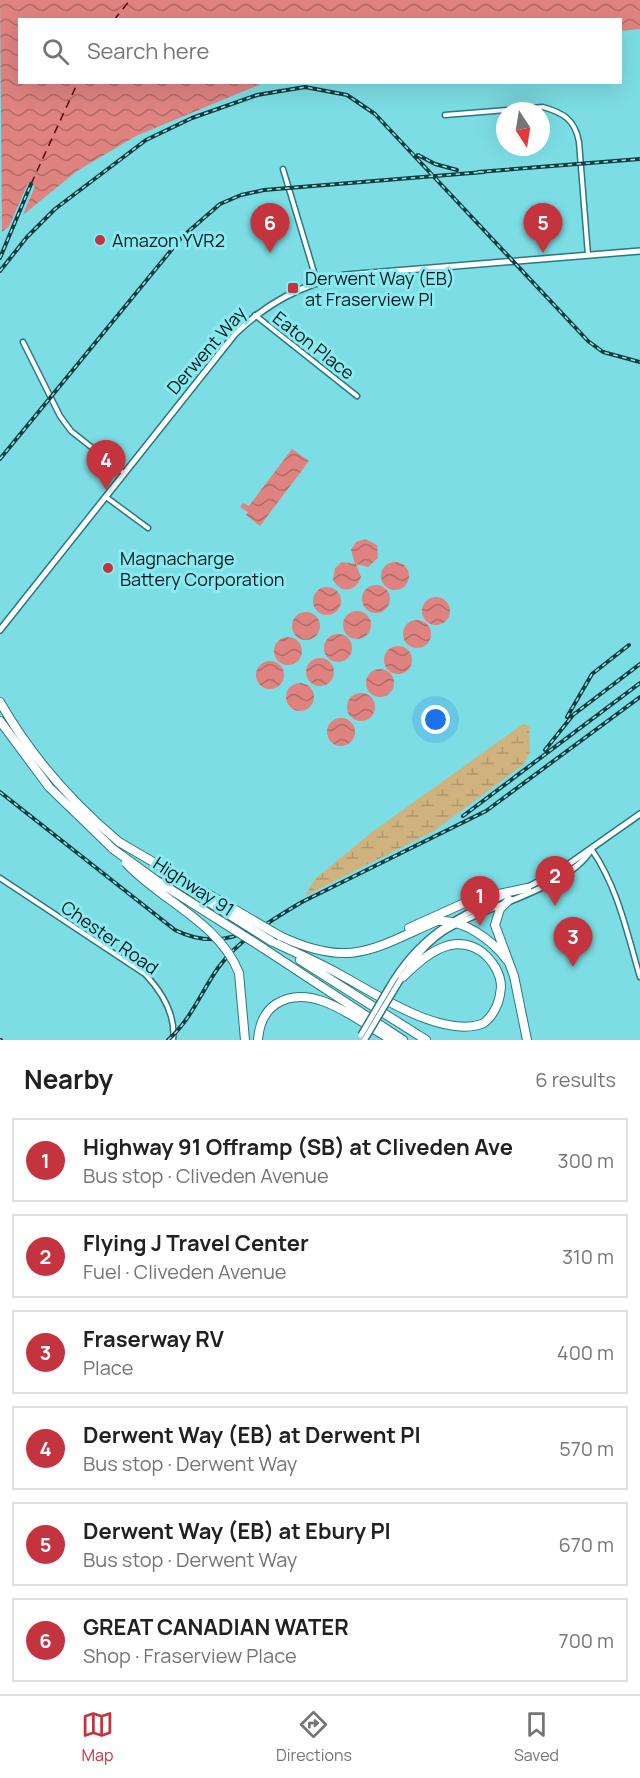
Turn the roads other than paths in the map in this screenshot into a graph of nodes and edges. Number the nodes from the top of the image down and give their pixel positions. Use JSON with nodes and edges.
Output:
{"nodes":[{"id":1,"x":446,"y":115,"type":"dead end"},
{"id":2,"x":283,"y":169,"type":"dead end"},
{"id":3,"x":640,"y":251,"type":"edge"},
{"id":4,"x":588,"y":256,"type":"junction"},
{"id":5,"x":317,"y":282,"type":"junction"},
{"id":6,"x":255,"y":315,"type":"junction"},
{"id":7,"x":23,"y":342,"type":"dead end"},
{"id":8,"x":357,"y":396,"type":"dead end"},
{"id":9,"x":124,"y":473,"type":"junction"},
{"id":10,"x":105,"y":496,"type":"junction"},
{"id":11,"x":148,"y":528,"type":"dead end"},
{"id":12,"x":0,"y":630,"type":"edge"},
{"id":13,"x":0,"y":702,"type":"edge"},
{"id":14,"x":0,"y":721,"type":"edge"},
{"id":15,"x":640,"y":814,"type":"edge"},
{"id":16,"x":119,"y":842,"type":"junction"},
{"id":17,"x":113,"y":849,"type":"junction"},
{"id":18,"x":591,"y":850,"type":"junction"},
{"id":19,"x":0,"y":878,"type":"edge"},
{"id":20,"x":527,"y":888,"type":"junction"},
{"id":21,"x":510,"y":900,"type":"junction"},
{"id":22,"x":452,"y":923,"type":"junction"},
{"id":23,"x":270,"y":941,"type":"junction"},
{"id":24,"x":356,"y":953,"type":"junction"},
{"id":25,"x":507,"y":960,"type":"junction"},
{"id":26,"x":403,"y":976,"type":"junction"},
{"id":27,"x":640,"y":977,"type":"edge"},
{"id":28,"x":391,"y":991,"type":"junction"},
{"id":29,"x":362,"y":1038,"type":"edge"},
{"id":30,"x":173,"y":1040,"type":"edge"},
{"id":31,"x":245,"y":1040,"type":"edge"},
{"id":32,"x":258,"y":1040,"type":"edge"},
{"id":33,"x":392,"y":1040,"type":"edge"},
{"id":34,"x":403,"y":1040,"type":"edge"},
{"id":35,"x":426,"y":1040,"type":"edge"},
{"id":36,"x":527,"y":1040,"type":"edge"}],
"edges":[{"from":1,"to":4,"type":"street"},
{"from":2,"to":5,"type":"street"},
{"from":3,"to":4,"type":"street","name":"Derwent Way"},
{"from":4,"to":5,"type":"street","name":"Derwent Way"},
{"from":5,"to":6,"type":"street","name":"Derwent Way"},
{"from":6,"to":8,"type":"street","name":"Eaton Place"},
{"from":6,"to":9,"type":"street","name":"Derwent Way"},
{"from":7,"to":9,"type":"street"},
{"from":9,"to":10,"type":"street","name":"Derwent Way"},
{"from":10,"to":11,"type":"street"},
{"from":10,"to":12,"type":"street","name":"Derwent Way"},
{"from":13,"to":16,"type":"highway"},
{"from":14,"to":17,"type":"highway","name":"Highway 91"},
{"from":15,"to":18,"type":"street"},
{"from":16,"to":23,"type":"highway","bridge":true},
{"from":16,"to":24,"type":"highway","bridge":true},
{"from":17,"to":31,"type":"highway","bridge":true},
{"from":17,"to":34,"type":"highway","name":"Highway 91","bridge":true},
{"from":18,"to":20,"type":"street"},
{"from":18,"to":21,"type":"street"},
{"from":18,"to":27,"type":"street"},
{"from":19,"to":30,"type":"street","name":"Chester Road"},
{"from":20,"to":22,"type":"street"},
{"from":20,"to":24,"type":"highway"},
{"from":21,"to":22,"type":"street"},
{"from":21,"to":25,"type":"highway"},
{"from":22,"to":24,"type":"highway"},
{"from":22,"to":25,"type":"highway"},
{"from":22,"to":26,"type":"street"},
{"from":22,"to":28,"type":"street"},
{"from":23,"to":26,"type":"highway"},
{"from":23,"to":35,"type":"highway"},
{"from":25,"to":36,"type":"highway"},
{"from":26,"to":28,"type":"street"},
{"from":28,"to":29,"type":"street","bridge":true},
{"from":32,"to":33,"type":"highway"}]}
